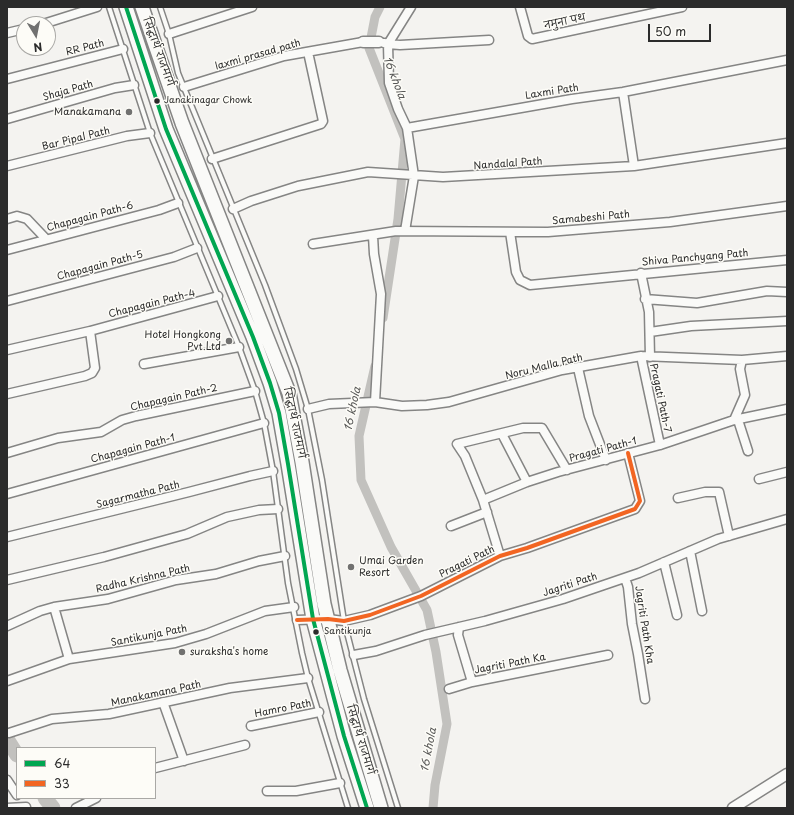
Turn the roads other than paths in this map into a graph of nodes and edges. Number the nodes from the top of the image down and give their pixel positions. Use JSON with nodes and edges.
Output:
{"nodes":[{"id":1,"x":97,"y":7,"type":"edge"},
{"id":2,"x":109,"y":7,"type":"edge"},
{"id":3,"x":126,"y":7,"type":"edge"},
{"id":4,"x":142,"y":7,"type":"edge"},
{"id":5,"x":160,"y":7,"type":"edge"},
{"id":6,"x":252,"y":7,"type":"edge"},
{"id":7,"x":411,"y":7,"type":"edge"},
{"id":8,"x":520,"y":7,"type":"edge"},
{"id":9,"x":682,"y":7,"type":"edge"},
{"id":10,"x":56,"y":20,"type":"edge"},
{"id":11,"x":169,"y":34,"type":"junction"},
{"id":12,"x":489,"y":40,"type":"dead end"},
{"id":13,"x":363,"y":42,"type":"joint"},
{"id":14,"x":383,"y":43,"type":"junction"},
{"id":15,"x":123,"y":49,"type":"junction"},
{"id":16,"x":308,"y":52,"type":"junction"},
{"id":17,"x":787,"y":60,"type":"edge"},
{"id":18,"x":7,"y":79,"type":"edge"},
{"id":19,"x":134,"y":85,"type":"junction"},
{"id":20,"x":184,"y":87,"type":"junction"},
{"id":21,"x":623,"y":92,"type":"junction"},
{"id":22,"x":7,"y":119,"type":"edge"},
{"id":23,"x":408,"y":128,"type":"junction"},
{"id":24,"x":150,"y":133,"type":"junction"},
{"id":25,"x":787,"y":143,"type":"edge"},
{"id":26,"x":212,"y":158,"type":"junction"},
{"id":27,"x":7,"y":166,"type":"edge"},
{"id":28,"x":634,"y":166,"type":"junction"},
{"id":29,"x":414,"y":176,"type":"junction"},
{"id":30,"x":178,"y":203,"type":"junction"},
{"id":31,"x":787,"y":206,"type":"edge"},
{"id":32,"x":233,"y":209,"type":"junction"},
{"id":33,"x":7,"y":219,"type":"edge"},
{"id":34,"x":406,"y":232,"type":"junction"},
{"id":35,"x":510,"y":232,"type":"junction"},
{"id":36,"x":373,"y":236,"type":"junction"},
{"id":37,"x":46,"y":239,"type":"junction"},
{"id":38,"x":313,"y":244,"type":"dead end"},
{"id":39,"x":196,"y":248,"type":"junction"},
{"id":40,"x":7,"y":250,"type":"edge"},
{"id":41,"x":787,"y":260,"type":"edge"},
{"id":42,"x":641,"y":273,"type":"junction"},
{"id":43,"x":787,"y":292,"type":"edge"},
{"id":44,"x":218,"y":296,"type":"junction"},
{"id":45,"x":645,"y":299,"type":"junction"},
{"id":46,"x":7,"y":301,"type":"edge"},
{"id":47,"x":787,"y":321,"type":"edge"},
{"id":48,"x":90,"y":331,"type":"junction"},
{"id":49,"x":650,"y":332,"type":"junction"},
{"id":50,"x":239,"y":347,"type":"junction"},
{"id":51,"x":7,"y":350,"type":"edge"},
{"id":52,"x":641,"y":356,"type":"junction"},
{"id":53,"x":787,"y":356,"type":"edge"},
{"id":54,"x":650,"y":357,"type":"junction"},
{"id":55,"x":742,"y":360,"type":"junction"},
{"id":56,"x":144,"y":364,"type":"dead end"},
{"id":57,"x":578,"y":368,"type":"junction"},
{"id":58,"x":255,"y":391,"type":"junction"},
{"id":59,"x":7,"y":394,"type":"edge"},
{"id":60,"x":375,"y":402,"type":"junction"},
{"id":61,"x":308,"y":409,"type":"junction"},
{"id":62,"x":787,"y":409,"type":"edge"},
{"id":63,"x":736,"y":420,"type":"junction"},
{"id":64,"x":264,"y":424,"type":"junction"},
{"id":65,"x":502,"y":434,"type":"junction"},
{"id":66,"x":660,"y":445,"type":"junction"},
{"id":67,"x":748,"y":451,"type":"dead end"},
{"id":68,"x":7,"y":453,"type":"edge"},
{"id":69,"x":628,"y":454,"type":"junction"},
{"id":70,"x":606,"y":460,"type":"junction"},
{"id":71,"x":567,"y":470,"type":"junction"},
{"id":72,"x":273,"y":472,"type":"junction"},
{"id":73,"x":787,"y":472,"type":"edge"},
{"id":74,"x":759,"y":479,"type":"dead end"},
{"id":75,"x":527,"y":482,"type":"junction"},
{"id":76,"x":7,"y":494,"type":"edge"},
{"id":77,"x":678,"y":498,"type":"dead end"},
{"id":78,"x":483,"y":500,"type":"junction"},
{"id":79,"x":278,"y":509,"type":"junction"},
{"id":80,"x":487,"y":512,"type":"junction"},
{"id":81,"x":787,"y":519,"type":"edge"},
{"id":82,"x":450,"y":526,"type":"dead end"},
{"id":83,"x":729,"y":536,"type":"junction"},
{"id":84,"x":7,"y":537,"type":"edge"},
{"id":85,"x":690,"y":551,"type":"junction"},
{"id":86,"x":285,"y":556,"type":"junction"},
{"id":87,"x":500,"y":556,"type":"junction"},
{"id":88,"x":664,"y":562,"type":"junction"},
{"id":89,"x":625,"y":578,"type":"junction"},
{"id":90,"x":7,"y":580,"type":"edge"},
{"id":91,"x":54,"y":607,"type":"junction"},
{"id":92,"x":294,"y":607,"type":"junction"},
{"id":93,"x":702,"y":611,"type":"dead end"},
{"id":94,"x":677,"y":615,"type":"dead end"},
{"id":95,"x":328,"y":618,"type":"junction"},
{"id":96,"x":313,"y":619,"type":"junction"},
{"id":97,"x":296,"y":620,"type":"junction"},
{"id":98,"x":344,"y":621,"type":"junction"},
{"id":99,"x":7,"y":626,"type":"edge"},
{"id":100,"x":459,"y":627,"type":"junction"},
{"id":101,"x":354,"y":654,"type":"junction"},
{"id":102,"x":608,"y":655,"type":"dead end"},
{"id":103,"x":69,"y":659,"type":"junction"},
{"id":104,"x":308,"y":678,"type":"junction"},
{"id":105,"x":7,"y":681,"type":"edge"},
{"id":106,"x":472,"y":682,"type":"junction"},
{"id":107,"x":449,"y":689,"type":"dead end"},
{"id":108,"x":645,"y":699,"type":"dead end"},
{"id":109,"x":163,"y":702,"type":"junction"},
{"id":110,"x":319,"y":712,"type":"junction"},
{"id":111,"x":251,"y":726,"type":"dead end"},
{"id":112,"x":8,"y":734,"type":"dead end"},
{"id":113,"x":245,"y":745,"type":"dead end"},
{"id":114,"x":184,"y":761,"type":"junction"},
{"id":115,"x":156,"y":768,"type":"edge"},
{"id":116,"x":787,"y":774,"type":"edge"},
{"id":117,"x":7,"y":780,"type":"edge"},
{"id":118,"x":340,"y":783,"type":"junction"},
{"id":119,"x":267,"y":791,"type":"dead end"},
{"id":120,"x":16,"y":794,"type":"edge"},
{"id":121,"x":20,"y":799,"type":"edge"},
{"id":122,"x":94,"y":799,"type":"edge"},
{"id":123,"x":7,"y":808,"type":"edge"},
{"id":124,"x":26,"y":808,"type":"edge"},
{"id":125,"x":76,"y":808,"type":"edge"},
{"id":126,"x":348,"y":808,"type":"edge"},
{"id":127,"x":366,"y":808,"type":"edge"},
{"id":128,"x":381,"y":808,"type":"edge"},
{"id":129,"x":398,"y":808,"type":"edge"},
{"id":130,"x":733,"y":808,"type":"edge"}],
"edges":[{"from":1,"to":10,"type":"street"},
{"from":2,"to":15,"type":"lane"},
{"from":3,"to":96,"type":"highway","name":"सिद्धार्थ राजमार्ग"},
{"from":4,"to":95,"type":"highway","name":"सिद्धार्थ राजमार्ग"},
{"from":5,"to":11,"type":"lane"},
{"from":6,"to":11,"type":"street"},
{"from":7,"to":14,"type":"street"},
{"from":8,"to":9,"type":"street","name":"नमुना पथ"},
{"from":11,"to":20,"type":"lane"},
{"from":12,"to":14,"type":"street"},
{"from":13,"to":14,"type":"street"},
{"from":13,"to":16,"type":"street","name":"laxmi prasad path"},
{"from":14,"to":23,"type":"street"},
{"from":15,"to":18,"type":"street","name":"RR Path"},
{"from":15,"to":19,"type":"lane"},
{"from":16,"to":20,"type":"street","name":"laxmi prasad path"},
{"from":16,"to":26,"type":"street"},
{"from":17,"to":21,"type":"street","name":"Laxmi Path"},
{"from":19,"to":22,"type":"street","name":"Shaja Path"},
{"from":19,"to":24,"type":"lane"},
{"from":20,"to":26,"type":"lane"},
{"from":21,"to":23,"type":"street","name":"Laxmi Path"},
{"from":21,"to":28,"type":"street"},
{"from":23,"to":29,"type":"street"},
{"from":24,"to":27,"type":"street","name":"Bar Pipal Path"},
{"from":24,"to":30,"type":"lane"},
{"from":25,"to":28,"type":"street","name":"Nandalal Path"},
{"from":26,"to":32,"type":"lane"},
{"from":28,"to":29,"type":"street","name":"Nandalal Path"},
{"from":29,"to":32,"type":"street","name":"Nandalal Path"},
{"from":29,"to":34,"type":"street"},
{"from":30,"to":37,"type":"street","name":"Chapagain Path-6"},
{"from":30,"to":39,"type":"lane"},
{"from":31,"to":35,"type":"street","name":"Samabeshi Path"},
{"from":32,"to":61,"type":"lane"},
{"from":33,"to":37,"type":"street"},
{"from":34,"to":35,"type":"street","name":"Samabeshi Path"},
{"from":34,"to":36,"type":"street","name":"Samabeshi Path"},
{"from":35,"to":42,"type":"street","name":"Shiva Panchyang Path"},
{"from":36,"to":38,"type":"street","name":"Samabeshi Path"},
{"from":36,"to":60,"type":"street"},
{"from":37,"to":40,"type":"street","name":"Chapagain Path-6"},
{"from":39,"to":44,"type":"lane"},
{"from":39,"to":46,"type":"street","name":"Chapagain Path-5"},
{"from":41,"to":42,"type":"street","name":"Shiva Panchyang Path"},
{"from":42,"to":45,"type":"street"},
{"from":43,"to":45,"type":"street"},
{"from":44,"to":48,"type":"street","name":"Chapagain Path-4"},
{"from":44,"to":50,"type":"lane"},
{"from":45,"to":49,"type":"street"},
{"from":47,"to":49,"type":"street"},
{"from":48,"to":51,"type":"street","name":"Chapagain Path-4"},
{"from":48,"to":59,"type":"street"},
{"from":49,"to":54,"type":"street"},
{"from":50,"to":56,"type":"street"},
{"from":50,"to":58,"type":"lane"},
{"from":52,"to":54,"type":"street","name":"Noru Malla Path"},
{"from":52,"to":57,"type":"street","name":"Noru Malla Path"},
{"from":52,"to":66,"type":"street","name":"Pragati Path-7"},
{"from":53,"to":55,"type":"street","name":"Noru Malla Path"},
{"from":54,"to":55,"type":"street","name":"Noru Malla Path"},
{"from":55,"to":63,"type":"street"},
{"from":57,"to":60,"type":"street","name":"Noru Malla Path"},
{"from":57,"to":70,"type":"street"},
{"from":58,"to":64,"type":"lane"},
{"from":58,"to":68,"type":"street","name":"Chapagain Path-2"},
{"from":60,"to":61,"type":"street","name":"Noru Malla Path"},
{"from":61,"to":98,"type":"lane"},
{"from":62,"to":63,"type":"street","name":"Pragati Path-1"},
{"from":63,"to":66,"type":"street","name":"Pragati Path-1"},
{"from":63,"to":67,"type":"street"},
{"from":64,"to":72,"type":"lane"},
{"from":64,"to":76,"type":"street","name":"Chapagain Path-1"},
{"from":65,"to":71,"type":"street"},
{"from":65,"to":75,"type":"street"},
{"from":65,"to":78,"type":"street"},
{"from":66,"to":69,"type":"street","name":"Pragati Path-1"},
{"from":69,"to":70,"type":"street","name":"Pragati Path-1"},
{"from":69,"to":87,"type":"street","name":"Pragati Path"},
{"from":70,"to":71,"type":"street","name":"Pragati Path-1"},
{"from":71,"to":75,"type":"street","name":"Pragati Path-1"},
{"from":72,"to":79,"type":"lane"},
{"from":72,"to":84,"type":"street","name":"Sagarmatha Path"},
{"from":73,"to":74,"type":"street"},
{"from":75,"to":78,"type":"street","name":"Pragati Path-1"},
{"from":77,"to":83,"type":"street"},
{"from":78,"to":80,"type":"street"},
{"from":79,"to":86,"type":"lane"},
{"from":79,"to":90,"type":"street"},
{"from":80,"to":82,"type":"street"},
{"from":80,"to":87,"type":"street"},
{"from":81,"to":83,"type":"street","name":"Jagriti Path"},
{"from":83,"to":85,"type":"street","name":"Jagriti Path"},
{"from":85,"to":88,"type":"street","name":"Jagriti Path"},
{"from":85,"to":93,"type":"street"},
{"from":86,"to":91,"type":"street","name":"Radha Krishna Path"},
{"from":86,"to":92,"type":"lane"},
{"from":87,"to":98,"type":"street","name":"Pragati Path"},
{"from":88,"to":89,"type":"street","name":"Jagriti Path"},
{"from":88,"to":94,"type":"street"},
{"from":89,"to":100,"type":"street","name":"Jagriti Path"},
{"from":89,"to":108,"type":"street","name":"Jagriti Path Kha"},
{"from":91,"to":99,"type":"street","name":"Radha Krishna Path"},
{"from":91,"to":103,"type":"street"},
{"from":92,"to":97,"type":"lane"},
{"from":92,"to":103,"type":"street","name":"Santikunja Path"},
{"from":95,"to":96,"type":"street","name":"Pragati Path"},
{"from":95,"to":98,"type":"street","name":"Pragati Path"},
{"from":95,"to":128,"type":"highway","name":"सिद्धार्थ राजमार्ग"},
{"from":96,"to":97,"type":"street","name":"Pragati Path"},
{"from":96,"to":127,"type":"highway","name":"सिद्धार्थ राजमार्ग"},
{"from":97,"to":104,"type":"lane"},
{"from":98,"to":101,"type":"lane"},
{"from":100,"to":101,"type":"street","name":"Jagriti Path"},
{"from":100,"to":106,"type":"street","name":"Jagriti Path Ka"},
{"from":101,"to":129,"type":"lane"},
{"from":102,"to":106,"type":"street","name":"Jagriti Path Ka"},
{"from":103,"to":105,"type":"street","name":"Santikunja Path"},
{"from":104,"to":109,"type":"street","name":"Manakamana Path"},
{"from":104,"to":110,"type":"lane"},
{"from":106,"to":107,"type":"street"},
{"from":109,"to":112,"type":"street","name":"Manakamana Path"},
{"from":109,"to":114,"type":"street"},
{"from":110,"to":111,"type":"street","name":"Hamro Path"},
{"from":110,"to":118,"type":"lane"},
{"from":113,"to":114,"type":"street"},
{"from":114,"to":115,"type":"street"},
{"from":116,"to":130,"type":"street"},
{"from":117,"to":120,"type":"street"},
{"from":118,"to":119,"type":"street"},
{"from":118,"to":126,"type":"lane"},
{"from":121,"to":124,"type":"street"},
{"from":122,"to":125,"type":"street"},
{"from":123,"to":124,"type":"street"}]}
